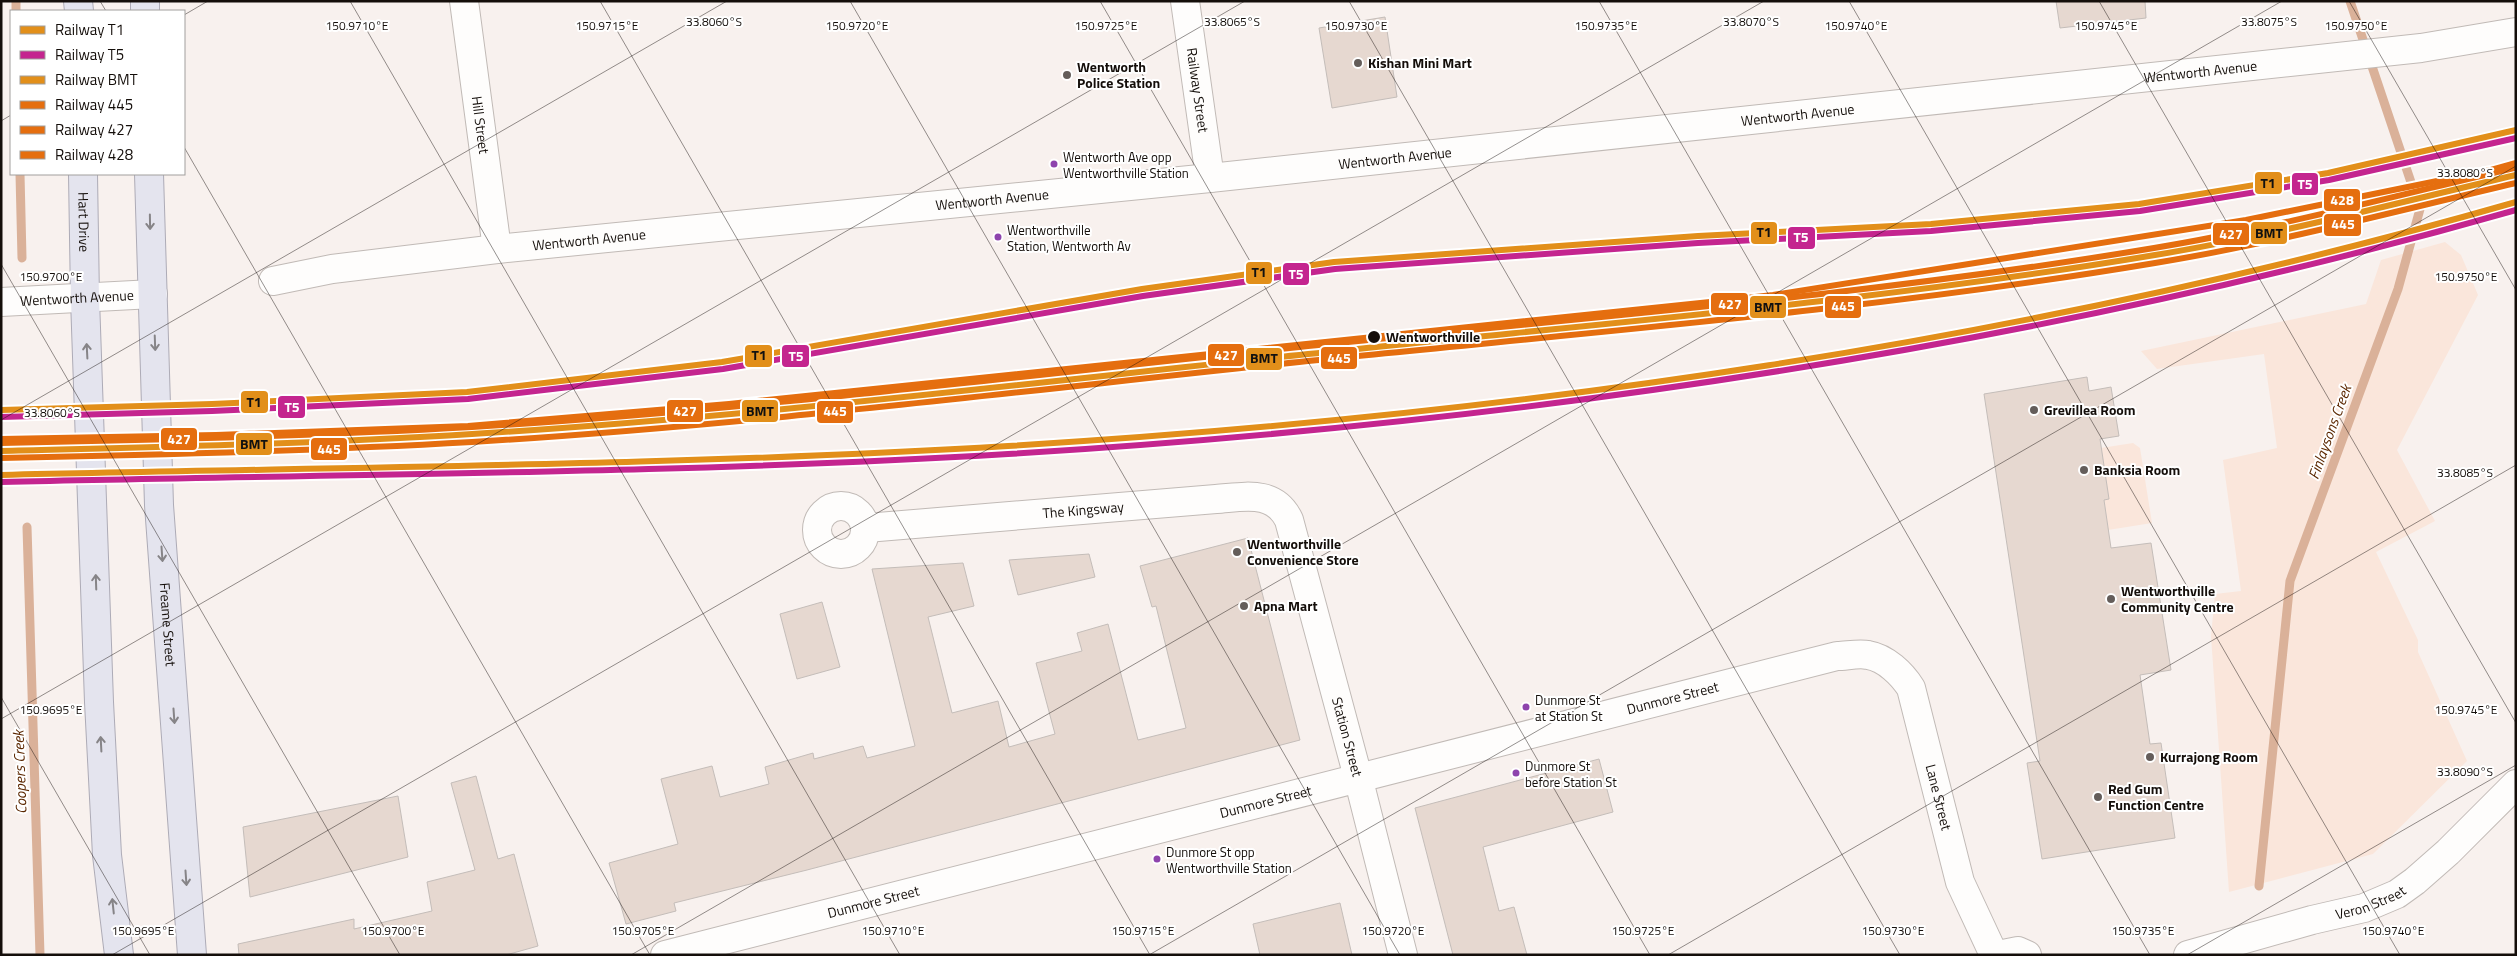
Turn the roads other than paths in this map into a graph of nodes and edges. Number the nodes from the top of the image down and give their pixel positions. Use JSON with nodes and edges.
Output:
{"nodes":[{"id":1,"x":464,"y":1,"type":"edge"},
{"id":2,"x":1185,"y":1,"type":"edge"},
{"id":3,"x":2516,"y":32,"type":"edge"},
{"id":4,"x":83,"y":175,"type":"edge"},
{"id":5,"x":149,"y":175,"type":"edge"},
{"id":6,"x":1210,"y":178,"type":"junction"},
{"id":7,"x":497,"y":249,"type":"junction"},
{"id":8,"x":273,"y":281,"type":"dead end"},
{"id":9,"x":153,"y":294,"type":"junction"},
{"id":10,"x":85,"y":299,"type":"junction"},
{"id":11,"x":1,"y":302,"type":"edge"},
{"id":12,"x":1289,"y":520,"type":"joint"},
{"id":13,"x":866,"y":528,"type":"dead end"},
{"id":14,"x":1868,"y":655,"type":"joint"},
{"id":15,"x":1358,"y":777,"type":"junction"},
{"id":16,"x":2516,"y":784,"type":"edge"},
{"id":17,"x":119,"y":955,"type":"edge"},
{"id":18,"x":192,"y":955,"type":"edge"},
{"id":19,"x":665,"y":955,"type":"edge"},
{"id":20,"x":1403,"y":955,"type":"edge"},
{"id":21,"x":1994,"y":955,"type":"edge"},
{"id":22,"x":1998,"y":955,"type":"edge"},
{"id":23,"x":2027,"y":955,"type":"edge"},
{"id":24,"x":2188,"y":955,"type":"edge"}],
"edges":[{"from":1,"to":7,"type":"street","name":"Hill Street"},
{"from":2,"to":6,"type":"street","name":"Railway Street"},
{"from":3,"to":6,"type":"street","name":"Wentworth Avenue"},
{"from":4,"to":10,"type":"highway","name":"Hart Drive"},
{"from":5,"to":9,"type":"highway","one_way":true},
{"from":6,"to":7,"type":"street","name":"Wentworth Avenue"},
{"from":7,"to":8,"type":"street","name":"Wentworth Avenue"},
{"from":9,"to":10,"type":"street","name":"Wentworth Avenue"},
{"from":9,"to":18,"type":"highway","name":"Freame Street","one_way":true},
{"from":10,"to":11,"type":"street","name":"Wentworth Avenue"},
{"from":17,"to":10,"type":"highway","one_way":true},
{"from":12,"to":13,"type":"street","name":"The Kingsway"},
{"from":12,"to":15,"type":"street","name":"Station Street"},
{"from":14,"to":15,"type":"street","name":"Dunmore Street"},
{"from":14,"to":21,"type":"street","name":"Lane Street"},
{"from":15,"to":19,"type":"street","name":"Dunmore Street"},
{"from":15,"to":20,"type":"street","name":"Station Street"},
{"from":16,"to":24,"type":"street","name":"Veron Street"},
{"from":22,"to":23,"type":"street"}]}
